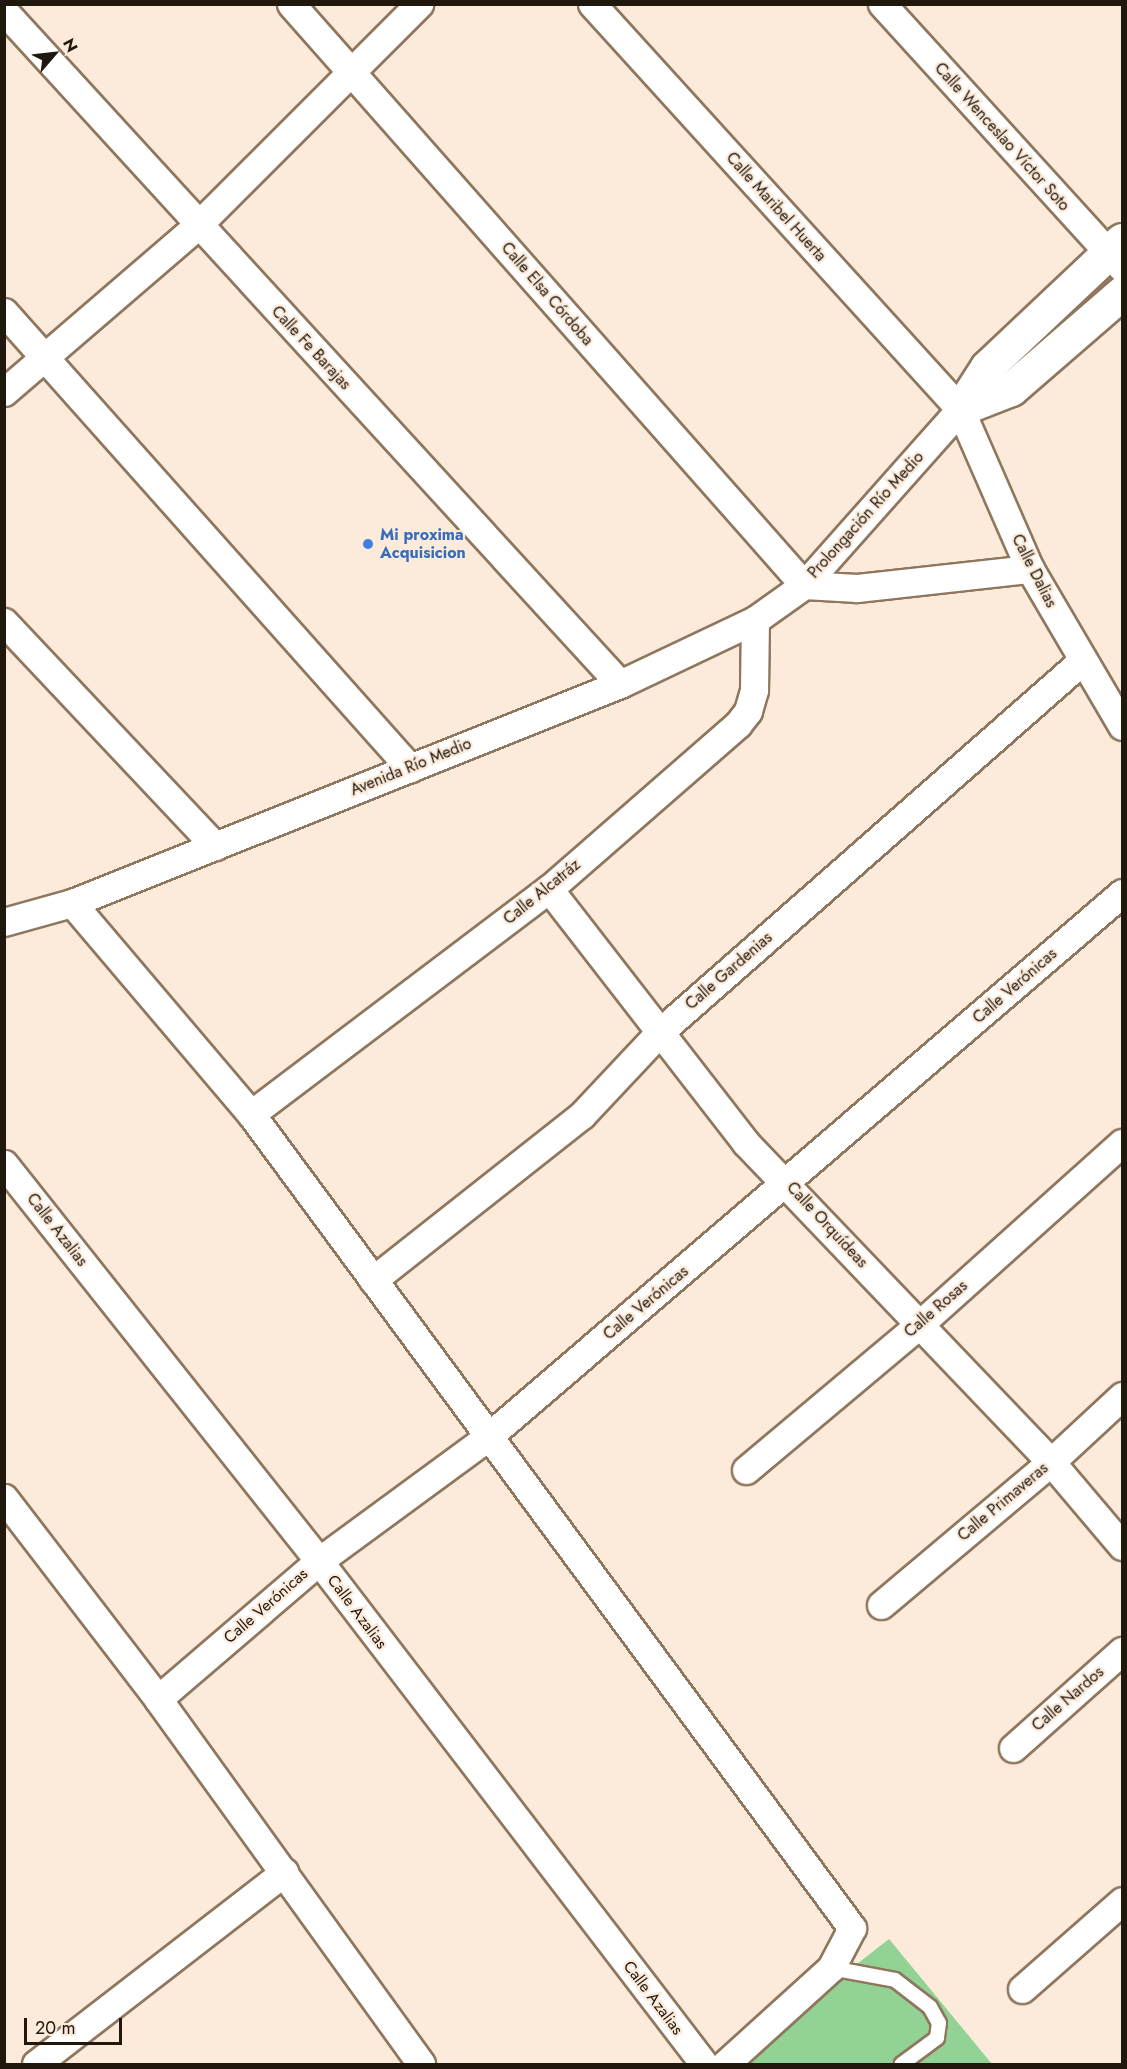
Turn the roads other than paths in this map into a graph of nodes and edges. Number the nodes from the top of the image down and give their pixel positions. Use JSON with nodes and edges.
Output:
{"nodes":[{"id":1,"x":291,"y":4,"type":"edge"},
{"id":2,"x":419,"y":4,"type":"edge"},
{"id":3,"x":592,"y":4,"type":"edge"},
{"id":4,"x":882,"y":4,"type":"edge"},
{"id":5,"x":4,"y":11,"type":"edge"},
{"id":6,"x":349,"y":70,"type":"junction"},
{"id":7,"x":198,"y":225,"type":"junction"},
{"id":8,"x":1118,"y":254,"type":"edge"},
{"id":9,"x":1122,"y":293,"type":"edge"},
{"id":10,"x":4,"y":312,"type":"edge"},
{"id":11,"x":46,"y":357,"type":"junction"},
{"id":12,"x":4,"y":392,"type":"edge"},
{"id":13,"x":960,"y":409,"type":"junction"},
{"id":14,"x":1030,"y":569,"type":"junction"},
{"id":15,"x":804,"y":585,"type":"junction"},
{"id":16,"x":755,"y":620,"type":"junction"},
{"id":17,"x":4,"y":622,"type":"edge"},
{"id":18,"x":1083,"y":660,"type":"junction"},
{"id":19,"x":620,"y":684,"type":"junction"},
{"id":20,"x":1122,"y":726,"type":"edge"},
{"id":21,"x":410,"y":768,"type":"junction"},
{"id":22,"x":215,"y":846,"type":"junction"},
{"id":23,"x":549,"y":889,"type":"junction"},
{"id":24,"x":1122,"y":892,"type":"edge"},
{"id":25,"x":72,"y":903,"type":"junction"},
{"id":26,"x":4,"y":922,"type":"edge"},
{"id":27,"x":661,"y":1030,"type":"junction"},
{"id":28,"x":251,"y":1114,"type":"junction"},
{"id":29,"x":1122,"y":1143,"type":"edge"},
{"id":30,"x":4,"y":1164,"type":"edge"},
{"id":31,"x":788,"y":1184,"type":"junction"},
{"id":32,"x":373,"y":1280,"type":"junction"},
{"id":33,"x":920,"y":1324,"type":"junction"},
{"id":34,"x":1122,"y":1396,"type":"edge"},
{"id":35,"x":489,"y":1436,"type":"junction"},
{"id":36,"x":1051,"y":1462,"type":"junction"},
{"id":37,"x":746,"y":1470,"type":"dead end"},
{"id":38,"x":8,"y":1511,"type":"edge"},
{"id":39,"x":1122,"y":1546,"type":"edge"},
{"id":40,"x":319,"y":1561,"type":"junction"},
{"id":41,"x":881,"y":1605,"type":"dead end"},
{"id":42,"x":1122,"y":1651,"type":"edge"},
{"id":43,"x":158,"y":1699,"type":"junction"},
{"id":44,"x":1013,"y":1748,"type":"dead end"},
{"id":45,"x":284,"y":1872,"type":"junction"},
{"id":46,"x":1122,"y":1901,"type":"edge"},
{"id":47,"x":831,"y":1968,"type":"junction"},
{"id":48,"x":1022,"y":1989,"type":"dead end"},
{"id":49,"x":410,"y":2060,"type":"edge"},
{"id":50,"x":36,"y":2064,"type":"edge"},
{"id":51,"x":704,"y":2064,"type":"edge"},
{"id":52,"x":725,"y":2064,"type":"edge"},
{"id":53,"x":902,"y":2064,"type":"edge"}],
"edges":[{"from":1,"to":6,"type":"street","name":"Calle Elsa Córdoba"},
{"from":2,"to":6,"type":"street"},
{"from":3,"to":13,"type":"street","name":"Calle Maribel Huerta"},
{"from":4,"to":8,"type":"street","name":"Calle Wenceslao Víctor Soto"},
{"from":5,"to":7,"type":"street","name":"Calle Fe Barajas"},
{"from":6,"to":7,"type":"street"},
{"from":6,"to":15,"type":"street","name":"Calle Elsa Córdoba"},
{"from":7,"to":11,"type":"street"},
{"from":7,"to":19,"type":"street","name":"Calle Fe Barajas"},
{"from":8,"to":13,"type":"street","name":"Prolongación Río Medio"},
{"from":9,"to":13,"type":"street","name":"Prolongación Río Medio"},
{"from":10,"to":11,"type":"street"},
{"from":11,"to":12,"type":"street"},
{"from":11,"to":21,"type":"street"},
{"from":13,"to":14,"type":"street","name":"Calle Dalias"},
{"from":13,"to":15,"type":"street","name":"Prolongación Río Medio"},
{"from":14,"to":15,"type":"street","name":"Prolongación Río Medio"},
{"from":14,"to":18,"type":"street","name":"Calle Dalias"},
{"from":15,"to":16,"type":"street","name":"Avenida Río Medio"},
{"from":16,"to":19,"type":"street","name":"Avenida Río Medio"},
{"from":16,"to":23,"type":"street","name":"Calle Alcatráz"},
{"from":17,"to":22,"type":"street"},
{"from":18,"to":20,"type":"street","name":"Calle Dalias"},
{"from":18,"to":27,"type":"street","name":"Calle Gardenias"},
{"from":19,"to":21,"type":"street","name":"Avenida Río Medio"},
{"from":21,"to":22,"type":"street","name":"Avenida Río Medio"},
{"from":22,"to":25,"type":"street","name":"Avenida Río Medio"},
{"from":23,"to":27,"type":"street","name":"Calle Orquídeas"},
{"from":23,"to":28,"type":"street","name":"Calle Alcatráz"},
{"from":24,"to":31,"type":"street","name":"Calle Verónicas"},
{"from":25,"to":26,"type":"street","name":"Avenida Río Medio"},
{"from":25,"to":28,"type":"street"},
{"from":27,"to":31,"type":"street","name":"Calle Orquídeas"},
{"from":27,"to":32,"type":"street","name":"Calle Gardenias"},
{"from":28,"to":32,"type":"street"},
{"from":29,"to":33,"type":"street","name":"Calle Rosas"},
{"from":30,"to":40,"type":"street","name":"Calle Azalias"},
{"from":31,"to":33,"type":"street","name":"Calle Orquídeas"},
{"from":31,"to":35,"type":"street","name":"Calle Verónicas"},
{"from":32,"to":35,"type":"street"},
{"from":33,"to":36,"type":"street","name":"Calle Orquídeas"},
{"from":33,"to":37,"type":"street","name":"Calle Rosas"},
{"from":34,"to":36,"type":"street","name":"Calle Primaveras"},
{"from":35,"to":40,"type":"street","name":"Calle Verónicas"},
{"from":35,"to":47,"type":"street"},
{"from":36,"to":39,"type":"street","name":"Calle Orquídeas"},
{"from":36,"to":41,"type":"street","name":"Calle Primaveras"},
{"from":38,"to":43,"type":"street"},
{"from":40,"to":43,"type":"street","name":"Calle Verónicas"},
{"from":40,"to":51,"type":"street","name":"Calle Azalias"},
{"from":42,"to":44,"type":"street","name":"Calle Nardos"},
{"from":43,"to":45,"type":"street"},
{"from":45,"to":49,"type":"street"},
{"from":45,"to":50,"type":"street"},
{"from":46,"to":48,"type":"street"},
{"from":47,"to":52,"type":"street"},
{"from":47,"to":53,"type":"lane"}]}
